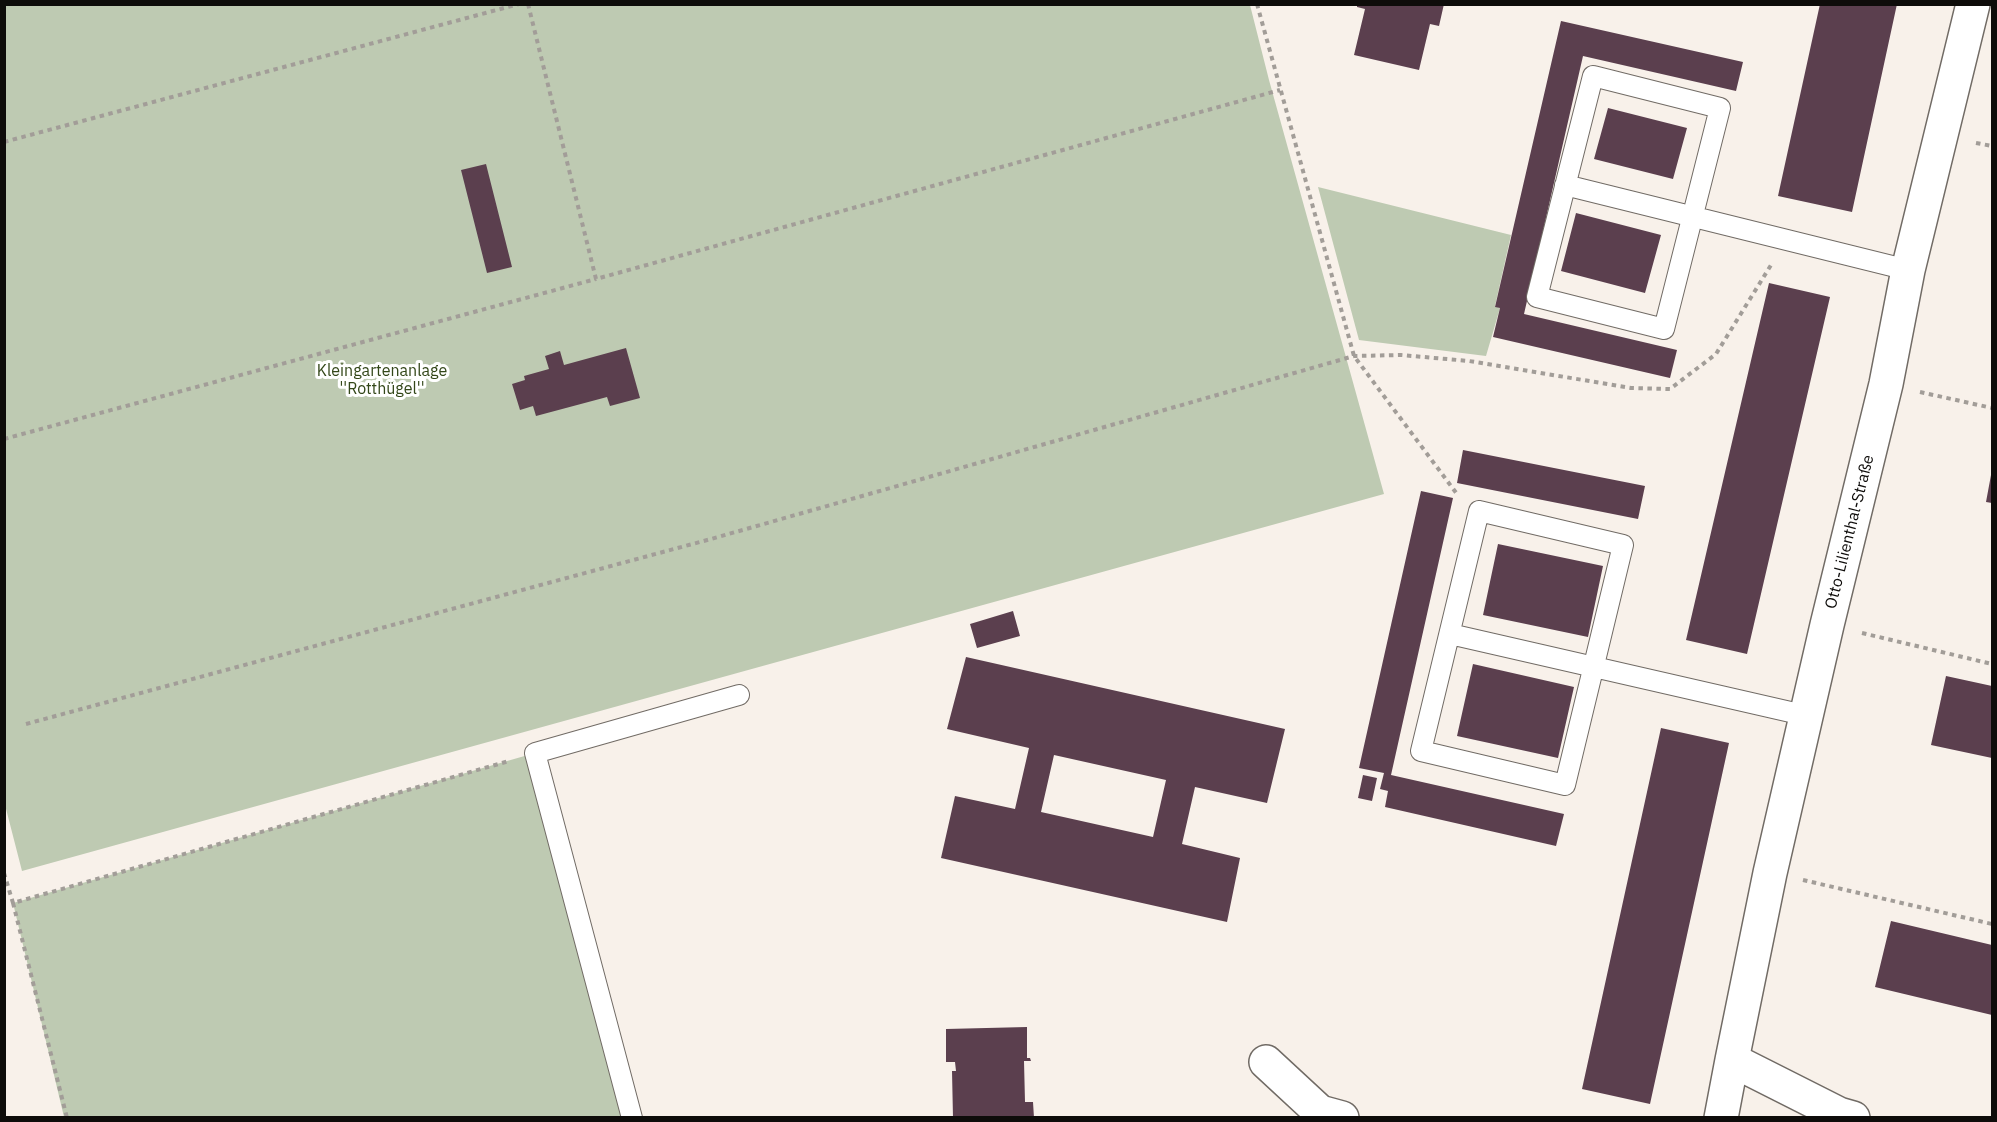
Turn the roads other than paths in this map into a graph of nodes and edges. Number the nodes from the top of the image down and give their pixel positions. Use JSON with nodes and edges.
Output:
{"nodes":[{"id":1,"x":1973,"y":4,"type":"edge"},
{"id":2,"x":1565,"y":185,"type":"junction"},
{"id":3,"x":1692,"y":217,"type":"junction"},
{"id":4,"x":1908,"y":270,"type":"junction"},
{"id":5,"x":1450,"y":634,"type":"junction"},
{"id":6,"x":1594,"y":666,"type":"junction"},
{"id":7,"x":739,"y":694,"type":"dead end"},
{"id":8,"x":1808,"y":716,"type":"junction"},
{"id":9,"x":1732,"y":1060,"type":"junction"},
{"id":10,"x":1266,"y":1062,"type":"dead end"},
{"id":11,"x":632,"y":1118,"type":"edge"},
{"id":12,"x":1342,"y":1118,"type":"edge"},
{"id":13,"x":1721,"y":1118,"type":"edge"},
{"id":14,"x":1852,"y":1118,"type":"edge"}],
"edges":[{"from":1,"to":4,"type":"street","name":"Otto-Lilienthal-Straße"},
{"from":2,"to":3,"type":"lane"},
{"from":2,"to":3,"type":"lane"},
{"from":2,"to":3,"type":"lane"},
{"from":3,"to":4,"type":"lane"},
{"from":4,"to":8,"type":"street","name":"Otto-Lilienthal-Straße"},
{"from":5,"to":6,"type":"lane"},
{"from":5,"to":6,"type":"lane"},
{"from":5,"to":6,"type":"lane"},
{"from":6,"to":8,"type":"lane"},
{"from":7,"to":11,"type":"lane"},
{"from":8,"to":9,"type":"street","name":"Otto-Lilienthal-Straße"},
{"from":9,"to":13,"type":"street","name":"Otto-Lilienthal-Straße"},
{"from":9,"to":14,"type":"street"},
{"from":10,"to":12,"type":"street"}]}
